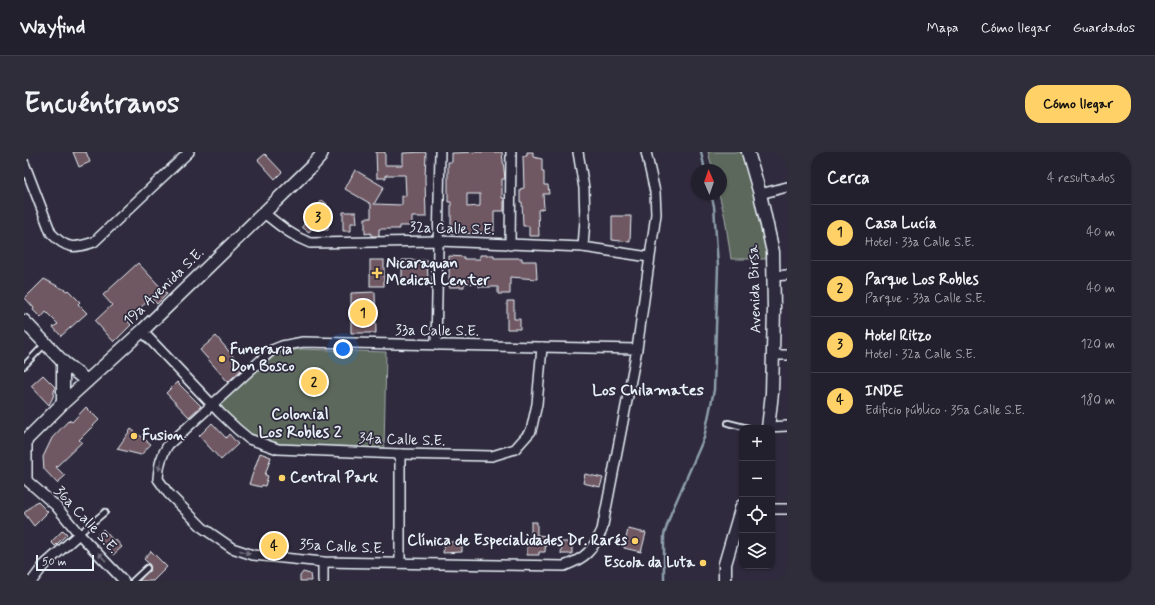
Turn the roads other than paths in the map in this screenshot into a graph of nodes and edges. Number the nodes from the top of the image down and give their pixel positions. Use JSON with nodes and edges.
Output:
{"nodes":[{"id":1,"x":189,"y":152,"type":"edge"},
{"id":2,"x":322,"y":152,"type":"edge"},
{"id":3,"x":440,"y":152,"type":"edge"},
{"id":4,"x":511,"y":152,"type":"edge"},
{"id":5,"x":578,"y":152,"type":"edge"},
{"id":6,"x":646,"y":152,"type":"edge"},
{"id":7,"x":748,"y":152,"type":"edge"},
{"id":8,"x":24,"y":163,"type":"edge"},
{"id":9,"x":787,"y":187,"type":"edge"},
{"id":10,"x":760,"y":194,"type":"junction"},
{"id":11,"x":264,"y":212,"type":"junction"},
{"id":12,"x":439,"y":241,"type":"junction"},
{"id":13,"x":510,"y":245,"type":"junction"},
{"id":14,"x":583,"y":248,"type":"junction"},
{"id":15,"x":649,"y":257,"type":"junction"},
{"id":16,"x":787,"y":275,"type":"edge"},
{"id":17,"x":773,"y":276,"type":"junction"},
{"id":18,"x":24,"y":321,"type":"edge"},
{"id":19,"x":142,"y":331,"type":"junction"},
{"id":20,"x":46,"y":343,"type":"junction"},
{"id":21,"x":436,"y":345,"type":"junction"},
{"id":22,"x":542,"y":347,"type":"junction"},
{"id":23,"x":637,"y":349,"type":"junction"},
{"id":24,"x":772,"y":355,"type":"junction"},
{"id":25,"x":787,"y":355,"type":"edge"},
{"id":26,"x":64,"y":362,"type":"junction"},
{"id":27,"x":24,"y":366,"type":"edge"},
{"id":28,"x":87,"y":382,"type":"junction"},
{"id":29,"x":64,"y":403,"type":"junction"},
{"id":30,"x":212,"y":406,"type":"junction"},
{"id":31,"x":728,"y":423,"type":"dead end"},
{"id":32,"x":768,"y":425,"type":"edge"},
{"id":33,"x":739,"y":426,"type":"edge"},
{"id":34,"x":787,"y":426,"type":"edge"},
{"id":35,"x":775,"y":427,"type":"edge"},
{"id":36,"x":26,"y":440,"type":"edge"},
{"id":37,"x":400,"y":454,"type":"junction"},
{"id":38,"x":25,"y":478,"type":"edge"},
{"id":39,"x":787,"y":508,"type":"edge"},
{"id":40,"x":775,"y":509,"type":"edge"},
{"id":41,"x":104,"y":512,"type":"dead end"},
{"id":42,"x":739,"y":519,"type":"edge"},
{"id":43,"x":79,"y":534,"type":"junction"},
{"id":44,"x":323,"y":562,"type":"junction"},
{"id":45,"x":400,"y":563,"type":"junction"},
{"id":46,"x":148,"y":568,"type":"dead end"},
{"id":47,"x":32,"y":581,"type":"edge"},
{"id":48,"x":124,"y":581,"type":"edge"},
{"id":49,"x":133,"y":581,"type":"edge"},
{"id":50,"x":323,"y":581,"type":"edge"},
{"id":51,"x":725,"y":581,"type":"edge"}],
"edges":[{"from":1,"to":8,"type":"street"},
{"from":2,"to":11,"type":"street","name":"19a Avenida S.E."},
{"from":3,"to":12,"type":"street"},
{"from":4,"to":13,"type":"street"},
{"from":5,"to":14,"type":"street"},
{"from":6,"to":15,"type":"street"},
{"from":7,"to":10,"type":"street","name":"Avenida Birsa"},
{"from":9,"to":10,"type":"street"},
{"from":10,"to":17,"type":"street","name":"Avenida Birsa"},
{"from":11,"to":12,"type":"street","name":"32a Calle S.E."},
{"from":11,"to":19,"type":"street","name":"19a Avenida S.E."},
{"from":12,"to":13,"type":"street","name":"32a Calle S.E."},
{"from":12,"to":21,"type":"street"},
{"from":13,"to":14,"type":"street","name":"32a Calle S.E."},
{"from":14,"to":15,"type":"street","name":"32a Calle S.E."},
{"from":15,"to":23,"type":"street"},
{"from":16,"to":17,"type":"street"},
{"from":17,"to":24,"type":"street","name":"Avenida Birsa"},
{"from":18,"to":20,"type":"street"},
{"from":19,"to":28,"type":"street","name":"19a Avenida S.E."},
{"from":19,"to":30,"type":"street","name":"34a Calle S.E."},
{"from":20,"to":26,"type":"street"},
{"from":20,"to":27,"type":"lane"},
{"from":21,"to":22,"type":"street","name":"33a Calle S.E."},
{"from":21,"to":30,"type":"street","name":"33a Calle S.E."},
{"from":22,"to":23,"type":"street","name":"33a Calle S.E."},
{"from":22,"to":37,"type":"street","name":"34a Calle S.E."},
{"from":23,"to":45,"type":"street","name":"35a Calle S.E."},
{"from":24,"to":25,"type":"street"},
{"from":24,"to":32,"type":"street","name":"Avenida Birsa"},
{"from":26,"to":28,"type":"street"},
{"from":26,"to":29,"type":"street"},
{"from":28,"to":29,"type":"street","name":"19a Avenida S.E."},
{"from":29,"to":36,"type":"street","name":"19a Avenida S.E."},
{"from":30,"to":37,"type":"street","name":"34a Calle S.E."},
{"from":30,"to":44,"type":"street","name":"35a Calle S.E.","one_way":true},
{"from":31,"to":33,"type":"lane"},
{"from":34,"to":35,"type":"street"},
{"from":36,"to":38,"type":"street","name":"36a Calle S.E."},
{"from":37,"to":45,"type":"street"},
{"from":38,"to":43,"type":"street","name":"36a Calle S.E."},
{"from":39,"to":40,"type":"street"},
{"from":41,"to":43,"type":"lane"},
{"from":42,"to":51,"type":"street"},
{"from":43,"to":47,"type":"street"},
{"from":48,"to":43,"type":"street","name":"36a Calle S.E.","one_way":true},
{"from":44,"to":45,"type":"street","name":"35a Calle S.E."},
{"from":44,"to":50,"type":"street"},
{"from":46,"to":49,"type":"lane"}]}
